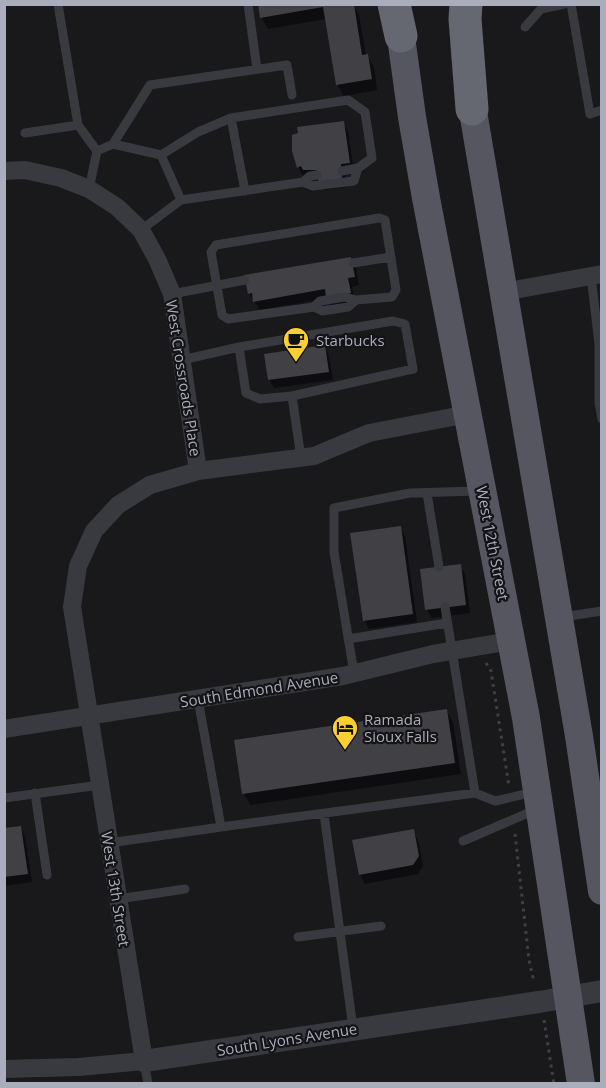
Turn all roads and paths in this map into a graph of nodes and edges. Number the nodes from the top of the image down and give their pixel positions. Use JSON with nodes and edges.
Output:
{"nodes":[{"id":1,"x":58,"y":4,"type":"edge"},
{"id":2,"x":248,"y":4,"type":"edge"},
{"id":3,"x":395,"y":4,"type":"edge"},
{"id":4,"x":456,"y":4,"type":"edge"},
{"id":5,"x":466,"y":4,"type":"edge"},
{"id":6,"x":564,"y":4,"type":"edge"},
{"id":7,"x":571,"y":4,"type":"edge"},
{"id":8,"x":525,"y":27,"type":"dead end"},
{"id":9,"x":401,"y":36,"type":"joint"},
{"id":10,"x":257,"y":69,"type":"junction"},
{"id":11,"x":292,"y":95,"type":"dead end"},
{"id":12,"x":472,"y":109,"type":"junction"},
{"id":13,"x":602,"y":110,"type":"edge"},
{"id":14,"x":231,"y":118,"type":"junction"},
{"id":15,"x":78,"y":125,"type":"junction"},
{"id":16,"x":25,"y":133,"type":"dead end"},
{"id":17,"x":113,"y":144,"type":"junction"},
{"id":18,"x":98,"y":151,"type":"junction"},
{"id":19,"x":161,"y":155,"type":"junction"},
{"id":20,"x":357,"y":168,"type":"junction"},
{"id":21,"x":4,"y":171,"type":"edge"},
{"id":22,"x":342,"y":171,"type":"dead end"},
{"id":23,"x":317,"y":175,"type":"dead end"},
{"id":24,"x":303,"y":182,"type":"junction"},
{"id":25,"x":89,"y":189,"type":"junction"},
{"id":26,"x":245,"y":191,"type":"junction"},
{"id":27,"x":181,"y":200,"type":"junction"},
{"id":28,"x":141,"y":230,"type":"junction"},
{"id":29,"x":391,"y":257,"type":"junction"},
{"id":30,"x":353,"y":263,"type":"dead end"},
{"id":31,"x":596,"y":275,"type":"edge"},
{"id":32,"x":245,"y":280,"type":"dead end"},
{"id":33,"x":216,"y":285,"type":"junction"},
{"id":34,"x":503,"y":292,"type":"junction"},
{"id":35,"x":172,"y":294,"type":"junction"},
{"id":36,"x":600,"y":344,"type":"edge"},
{"id":37,"x":239,"y":348,"type":"junction"},
{"id":38,"x":182,"y":360,"type":"junction"},
{"id":39,"x":292,"y":396,"type":"junction"},
{"id":40,"x":468,"y":414,"type":"junction"},
{"id":41,"x":602,"y":419,"type":"edge"},
{"id":42,"x":301,"y":458,"type":"junction"},
{"id":43,"x":198,"y":471,"type":"junction"},
{"id":44,"x":483,"y":490,"type":"junction"},
{"id":45,"x":427,"y":493,"type":"junction"},
{"id":46,"x":439,"y":567,"type":"dead end"},
{"id":47,"x":445,"y":608,"type":"dead end"},
{"id":48,"x":602,"y":611,"type":"edge"},
{"id":49,"x":558,"y":618,"type":"junction"},
{"id":50,"x":447,"y":623,"type":"junction"},
{"id":51,"x":348,"y":639,"type":"junction"},
{"id":52,"x":511,"y":641,"type":"junction"},
{"id":53,"x":452,"y":651,"type":"junction"},
{"id":54,"x":354,"y":673,"type":"junction"},
{"id":55,"x":198,"y":699,"type":"junction"},
{"id":56,"x":89,"y":716,"type":"junction"},
{"id":57,"x":4,"y":729,"type":"edge"},
{"id":58,"x":100,"y":785,"type":"junction"},
{"id":59,"x":35,"y":793,"type":"junction"},
{"id":60,"x":475,"y":793,"type":"junction"},
{"id":61,"x":4,"y":798,"type":"edge"},
{"id":62,"x":539,"y":800,"type":"junction"},
{"id":63,"x":324,"y":814,"type":"junction"},
{"id":64,"x":221,"y":827,"type":"junction"},
{"id":65,"x":463,"y":841,"type":"dead end"},
{"id":66,"x":109,"y":843,"type":"junction"},
{"id":67,"x":47,"y":875,"type":"dead end"},
{"id":68,"x":185,"y":889,"type":"dead end"},
{"id":69,"x":602,"y":891,"type":"edge"},
{"id":70,"x":118,"y":899,"type":"junction"},
{"id":71,"x":381,"y":926,"type":"dead end"},
{"id":72,"x":339,"y":931,"type":"junction"},
{"id":73,"x":298,"y":937,"type":"dead end"},
{"id":74,"x":602,"y":991,"type":"edge"},
{"id":75,"x":568,"y":996,"type":"junction"},
{"id":76,"x":353,"y":1029,"type":"junction"},
{"id":77,"x":547,"y":1033,"type":"dead end"},
{"id":78,"x":144,"y":1061,"type":"junction"},
{"id":79,"x":4,"y":1069,"type":"edge"},
{"id":80,"x":148,"y":1083,"type":"edge"},
{"id":81,"x":554,"y":1083,"type":"edge"},
{"id":82,"x":581,"y":1083,"type":"edge"}],
"edges":[{"from":1,"to":15,"type":"lane"},
{"from":2,"to":10,"type":"lane"},
{"from":3,"to":9,"type":"highway"},
{"from":4,"to":12,"type":"main road"},
{"from":5,"to":12,"type":"highway"},
{"from":6,"to":8,"type":"lane"},
{"from":7,"to":13,"type":"lane"},
{"from":9,"to":40,"type":"main road","name":"West 12th Street"},
{"from":10,"to":11,"type":"lane"},
{"from":10,"to":17,"type":"lane"},
{"from":12,"to":34,"type":"main road"},
{"from":14,"to":19,"type":"lane"},
{"from":14,"to":20,"type":"lane"},
{"from":14,"to":26,"type":"lane"},
{"from":15,"to":16,"type":"lane"},
{"from":15,"to":18,"type":"lane"},
{"from":17,"to":18,"type":"lane"},
{"from":17,"to":19,"type":"lane"},
{"from":18,"to":25,"type":"lane"},
{"from":19,"to":27,"type":"lane"},
{"from":20,"to":22,"type":"lane"},
{"from":20,"to":24,"type":"lane"},
{"from":21,"to":25,"type":"street","name":"West Crossroads Place"},
{"from":23,"to":24,"type":"lane"},
{"from":24,"to":26,"type":"lane"},
{"from":25,"to":28,"type":"street","name":"West Crossroads Place"},
{"from":26,"to":27,"type":"lane"},
{"from":27,"to":28,"type":"lane"},
{"from":28,"to":35,"type":"street","name":"West Crossroads Place"},
{"from":29,"to":30,"type":"lane"},
{"from":29,"to":33,"type":"lane"},
{"from":29,"to":33,"type":"lane"},
{"from":31,"to":34,"type":"street"},
{"from":31,"to":36,"type":"lane"},
{"from":32,"to":33,"type":"lane"},
{"from":33,"to":35,"type":"lane"},
{"from":34,"to":49,"type":"main road"},
{"from":35,"to":38,"type":"street","name":"West Crossroads Place"},
{"from":36,"to":41,"type":"lane"},
{"from":37,"to":38,"type":"lane"},
{"from":37,"to":39,"type":"lane"},
{"from":37,"to":39,"type":"lane"},
{"from":38,"to":43,"type":"street","name":"West Crossroads Place"},
{"from":39,"to":42,"type":"lane"},
{"from":40,"to":42,"type":"street","name":"West 13th Street"},
{"from":40,"to":44,"type":"main road","name":"West 12th Street"},
{"from":42,"to":43,"type":"street","name":"West 13th Street"},
{"from":43,"to":56,"type":"street","name":"West 13th Street"},
{"from":44,"to":45,"type":"lane"},
{"from":44,"to":52,"type":"main road","name":"West 12th Street"},
{"from":45,"to":46,"type":"lane"},
{"from":45,"to":51,"type":"lane"},
{"from":47,"to":50,"type":"lane"},
{"from":48,"to":49,"type":"lane"},
{"from":49,"to":69,"type":"main road"},
{"from":50,"to":51,"type":"lane"},
{"from":50,"to":53,"type":"lane"},
{"from":51,"to":54,"type":"lane"},
{"from":52,"to":53,"type":"street","name":"South Edmond Avenue"},
{"from":52,"to":62,"type":"main road","name":"West 12th Street"},
{"from":53,"to":54,"type":"street","name":"South Edmond Avenue"},
{"from":53,"to":60,"type":"lane"},
{"from":54,"to":55,"type":"street","name":"South Edmond Avenue"},
{"from":55,"to":56,"type":"street","name":"South Edmond Avenue"},
{"from":55,"to":64,"type":"lane"},
{"from":56,"to":57,"type":"street","name":"South Edmond Avenue"},
{"from":56,"to":58,"type":"street","name":"West 13th Street"},
{"from":58,"to":59,"type":"lane"},
{"from":58,"to":66,"type":"street","name":"West 13th Street"},
{"from":59,"to":61,"type":"lane"},
{"from":59,"to":67,"type":"lane"},
{"from":60,"to":62,"type":"lane"},
{"from":60,"to":63,"type":"lane"},
{"from":62,"to":65,"type":"lane"},
{"from":62,"to":75,"type":"main road","name":"West 12th Street"},
{"from":63,"to":64,"type":"lane"},
{"from":63,"to":72,"type":"lane"},
{"from":64,"to":66,"type":"lane"},
{"from":66,"to":70,"type":"street","name":"West 13th Street"},
{"from":68,"to":70,"type":"lane"},
{"from":70,"to":78,"type":"street","name":"West 13th Street"},
{"from":71,"to":72,"type":"lane"},
{"from":72,"to":73,"type":"lane"},
{"from":72,"to":76,"type":"lane"},
{"from":74,"to":75,"type":"street","name":"South Lyons Avenue"},
{"from":75,"to":76,"type":"street","name":"South Lyons Avenue"},
{"from":75,"to":82,"type":"main road","name":"West 12th Street"},
{"from":76,"to":78,"type":"street","name":"South Lyons Avenue"},
{"from":77,"to":81,"type":"path"},
{"from":78,"to":79,"type":"street","name":"South Lyons Avenue"},
{"from":78,"to":80,"type":"lane"}]}
